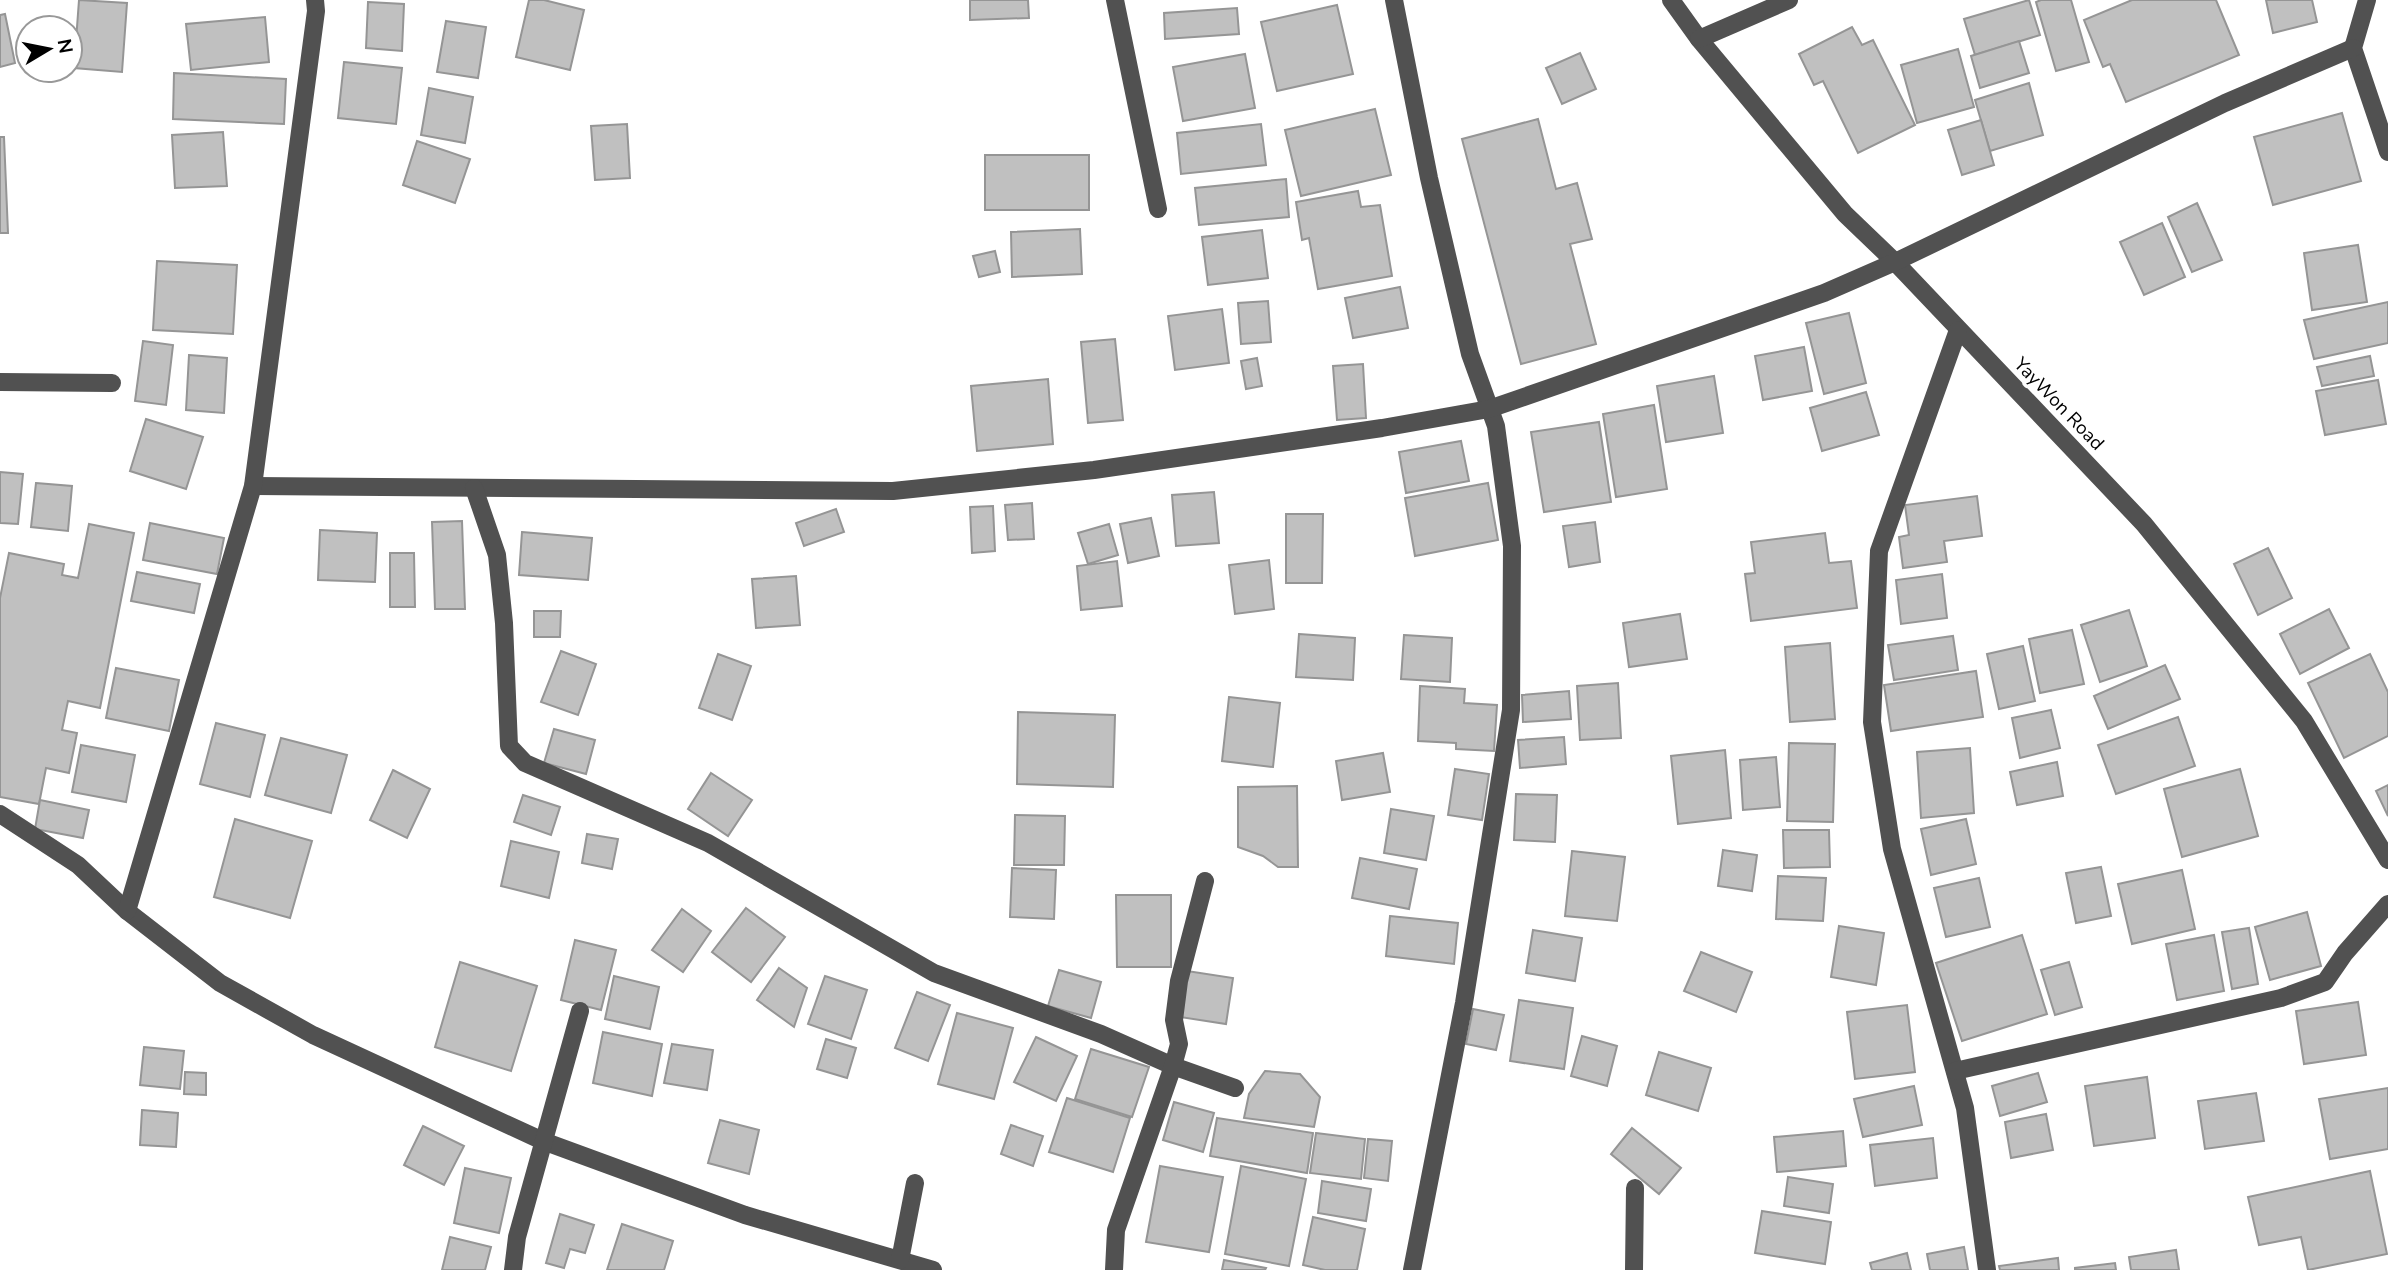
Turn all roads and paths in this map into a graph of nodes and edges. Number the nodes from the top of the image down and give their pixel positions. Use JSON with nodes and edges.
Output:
{"nodes":[{"id":1,"x":315,"y":0,"type":"edge"},
{"id":2,"x":1115,"y":0,"type":"edge"},
{"id":3,"x":1394,"y":0,"type":"edge"},
{"id":4,"x":1671,"y":0,"type":"edge"},
{"id":5,"x":1789,"y":0,"type":"edge"},
{"id":6,"x":2367,"y":0,"type":"edge"},
{"id":7,"x":1699,"y":39,"type":"junction"},
{"id":8,"x":2353,"y":48,"type":"junction"},
{"id":9,"x":2380,"y":101,"type":"edge"},
{"id":10,"x":2388,"y":152,"type":"edge"},
{"id":11,"x":1158,"y":209,"type":"dead end"},
{"id":12,"x":1895,"y":262,"type":"junction"},
{"id":13,"x":1958,"y":330,"type":"junction"},
{"id":14,"x":0,"y":382,"type":"edge"},
{"id":15,"x":111,"y":383,"type":"dead end"},
{"id":16,"x":1489,"y":409,"type":"junction"},
{"id":17,"x":253,"y":486,"type":"junction"},
{"id":18,"x":474,"y":488,"type":"junction"},
{"id":19,"x":0,"y":814,"type":"edge"},
{"id":20,"x":2388,"y":860,"type":"edge"},
{"id":21,"x":1205,"y":881,"type":"dead end"},
{"id":22,"x":2388,"y":904,"type":"edge"},
{"id":23,"x":127,"y":911,"type":"junction"},
{"id":24,"x":580,"y":1011,"type":"dead end"},
{"id":25,"x":1173,"y":1066,"type":"junction"},
{"id":26,"x":1955,"y":1071,"type":"junction"},
{"id":27,"x":1235,"y":1088,"type":"dead end"},
{"id":28,"x":543,"y":1141,"type":"junction"},
{"id":29,"x":915,"y":1183,"type":"dead end"},
{"id":30,"x":1635,"y":1188,"type":"dead end"},
{"id":31,"x":900,"y":1260,"type":"junction"},
{"id":32,"x":513,"y":1270,"type":"edge"},
{"id":33,"x":933,"y":1270,"type":"edge"},
{"id":34,"x":1114,"y":1270,"type":"edge"},
{"id":35,"x":1412,"y":1270,"type":"edge"},
{"id":36,"x":1634,"y":1270,"type":"edge"},
{"id":37,"x":1987,"y":1270,"type":"edge"}],
"edges":[{"from":1,"to":17,"type":"street"},
{"from":2,"to":11,"type":"street"},
{"from":3,"to":16,"type":"street"},
{"from":4,"to":7,"type":"street","name":"YayWon Road"},
{"from":5,"to":7,"type":"street"},
{"from":6,"to":8,"type":"street"},
{"from":7,"to":12,"type":"street","name":"YayWon Road"},
{"from":8,"to":9,"type":"street"},
{"from":8,"to":12,"type":"street"},
{"from":9,"to":10,"type":"street"},
{"from":12,"to":13,"type":"street","name":"YayWon Road"},
{"from":12,"to":16,"type":"street"},
{"from":13,"to":20,"type":"street","name":"YayWon Road"},
{"from":13,"to":26,"type":"street"},
{"from":14,"to":15,"type":"street"},
{"from":16,"to":18,"type":"street"},
{"from":16,"to":35,"type":"street"},
{"from":17,"to":18,"type":"street"},
{"from":17,"to":23,"type":"street"},
{"from":18,"to":25,"type":"street"},
{"from":19,"to":23,"type":"street"},
{"from":21,"to":25,"type":"street"},
{"from":22,"to":26,"type":"street"},
{"from":23,"to":28,"type":"street"},
{"from":24,"to":28,"type":"street"},
{"from":25,"to":27,"type":"street"},
{"from":25,"to":34,"type":"street"},
{"from":26,"to":37,"type":"street"},
{"from":28,"to":31,"type":"street"},
{"from":28,"to":32,"type":"street"},
{"from":29,"to":31,"type":"street"},
{"from":30,"to":36,"type":"street"},
{"from":31,"to":33,"type":"street"}]}
